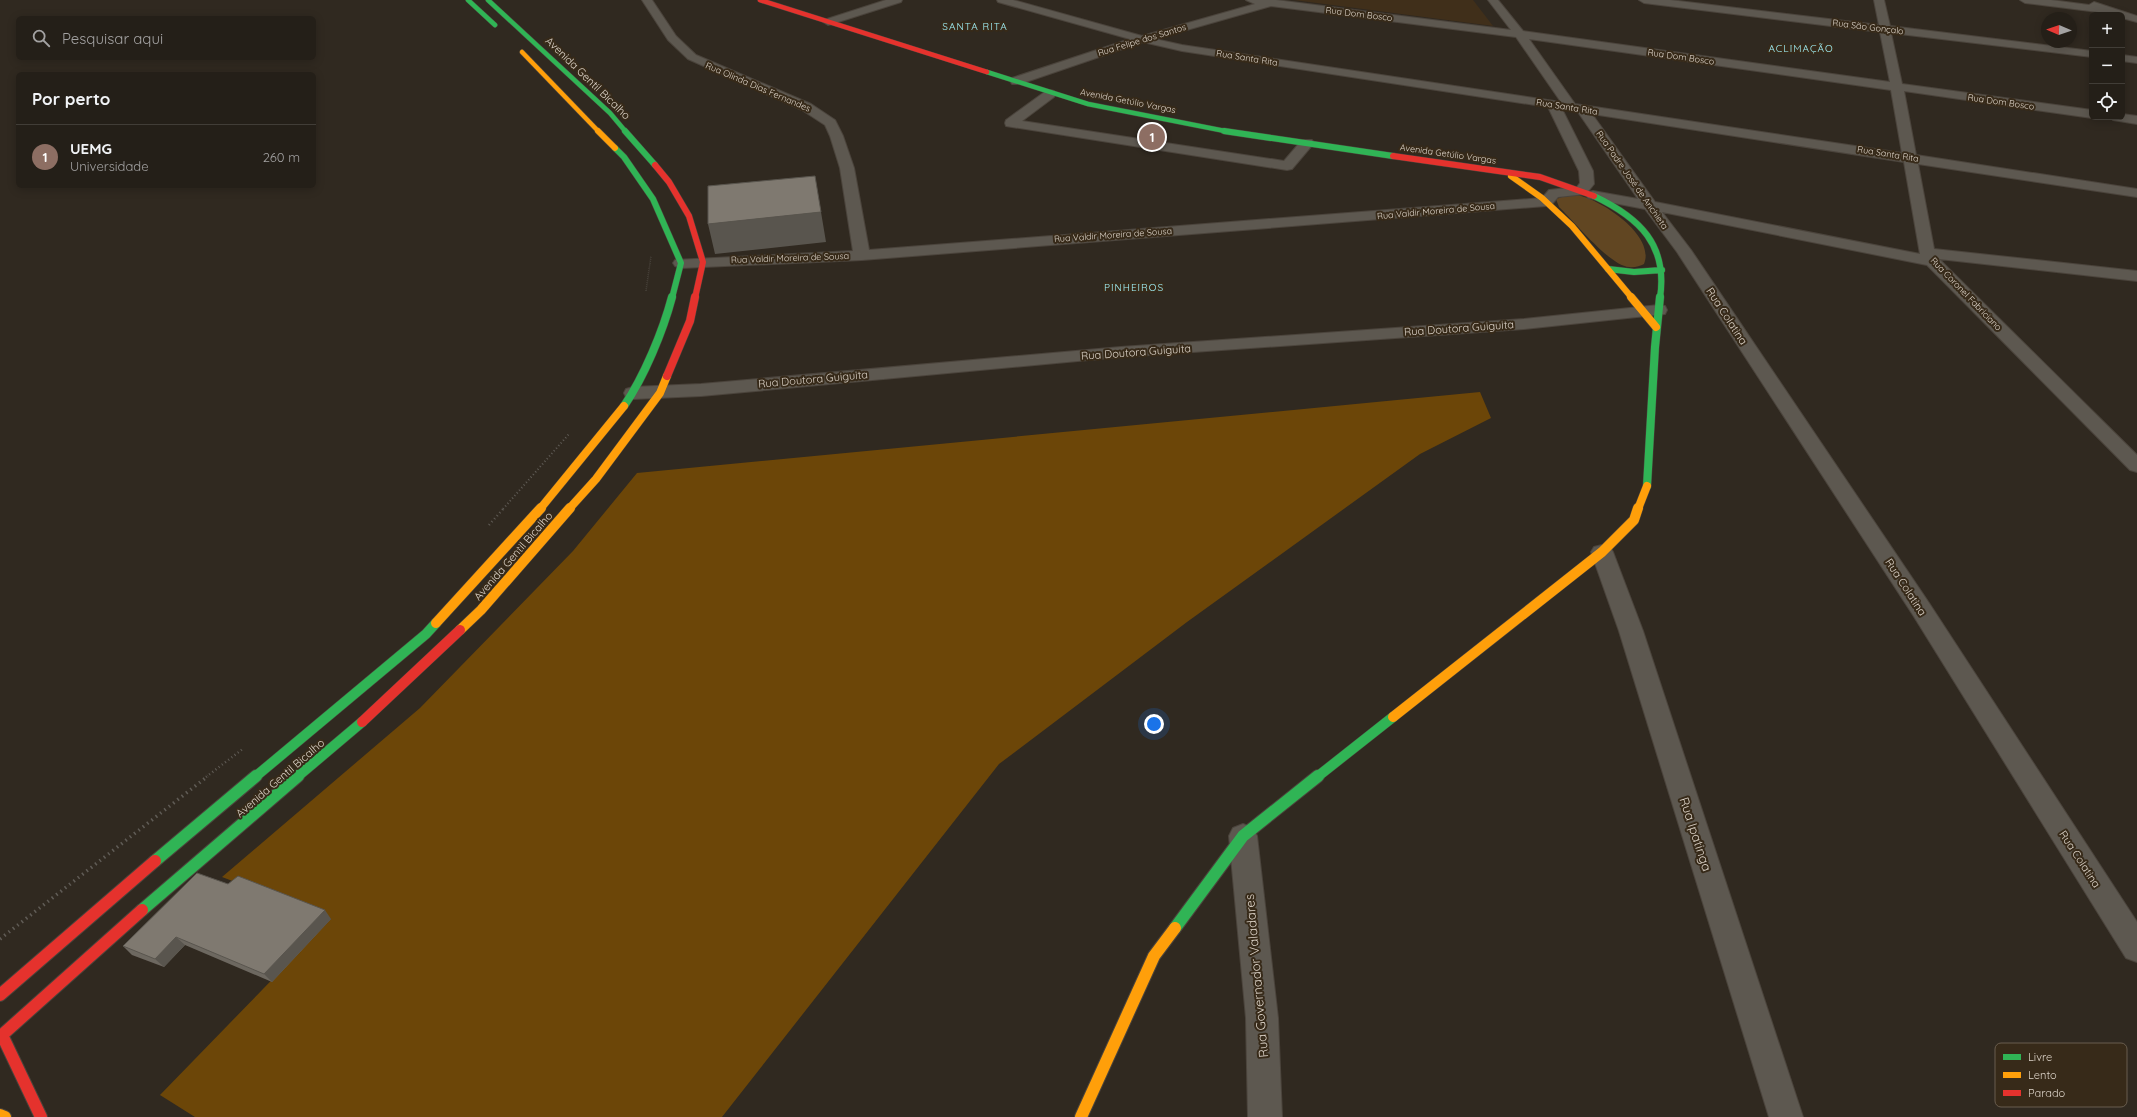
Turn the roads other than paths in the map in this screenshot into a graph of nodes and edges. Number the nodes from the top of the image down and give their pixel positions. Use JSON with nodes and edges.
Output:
{"nodes":[{"id":1,"x":468,"y":0,"type":"edge"},
{"id":2,"x":488,"y":0,"type":"edge"},
{"id":3,"x":647,"y":0,"type":"edge"},
{"id":4,"x":760,"y":0,"type":"edge"},
{"id":5,"x":897,"y":0,"type":"edge"},
{"id":6,"x":1002,"y":0,"type":"edge"},
{"id":7,"x":1251,"y":0,"type":"edge"},
{"id":8,"x":1493,"y":0,"type":"edge"},
{"id":9,"x":1644,"y":0,"type":"edge"},
{"id":10,"x":1878,"y":0,"type":"edge"},
{"id":11,"x":2025,"y":0,"type":"edge"},
{"id":12,"x":2080,"y":0,"type":"edge"},
{"id":13,"x":1269,"y":2,"type":"junction"},
{"id":14,"x":2109,"y":10,"type":"junction"},
{"id":15,"x":2137,"y":19,"type":"edge"},
{"id":16,"x":828,"y":22,"type":"junction"},
{"id":17,"x":1884,"y":29,"type":"junction"},
{"id":18,"x":499,"y":30,"type":"dead end"},
{"id":19,"x":1520,"y":34,"type":"junction"},
{"id":20,"x":1142,"y":39,"type":"junction"},
{"id":21,"x":515,"y":45,"type":"dead end"},
{"id":22,"x":2089,"y":54,"type":"edge"},
{"id":23,"x":2125,"y":58,"type":"edge"},
{"id":24,"x":2137,"y":60,"type":"edge"},
{"id":25,"x":1016,"y":81,"type":"junction"},
{"id":26,"x":1897,"y":88,"type":"junction"},
{"id":27,"x":1050,"y":94,"type":"junction"},
{"id":28,"x":1553,"y":104,"type":"junction"},
{"id":29,"x":1576,"y":108,"type":"junction"},
{"id":30,"x":2089,"y":114,"type":"edge"},
{"id":31,"x":2125,"y":118,"type":"edge"},
{"id":32,"x":2137,"y":120,"type":"edge"},
{"id":33,"x":1307,"y":144,"type":"junction"},
{"id":34,"x":1910,"y":158,"type":"junction"},
{"id":35,"x":1504,"y":172,"type":"junction"},
{"id":36,"x":1587,"y":193,"type":"junction"},
{"id":37,"x":2137,"y":193,"type":"edge"},
{"id":38,"x":1546,"y":202,"type":"junction"},
{"id":39,"x":1651,"y":206,"type":"junction"},
{"id":40,"x":1683,"y":250,"type":"junction"},
{"id":41,"x":862,"y":255,"type":"junction"},
{"id":42,"x":1930,"y":257,"type":"junction"},
{"id":43,"x":703,"y":262,"type":"junction"},
{"id":44,"x":681,"y":263,"type":"junction"},
{"id":45,"x":1661,"y":267,"type":"junction"},
{"id":46,"x":1608,"y":269,"type":"junction"},
{"id":47,"x":2137,"y":276,"type":"edge"},
{"id":48,"x":1659,"y":310,"type":"junction"},
{"id":49,"x":1640,"y":311,"type":"junction"},
{"id":50,"x":1656,"y":327,"type":"junction"},
{"id":51,"x":632,"y":393,"type":"junction"},
{"id":52,"x":660,"y":393,"type":"junction"},
{"id":53,"x":2137,"y":466,"type":"edge"},
{"id":54,"x":1602,"y":552,"type":"junction"},
{"id":55,"x":1243,"y":836,"type":"junction"},
{"id":56,"x":2137,"y":948,"type":"edge"},
{"id":57,"x":0,"y":995,"type":"edge"},
{"id":58,"x":1,"y":1036,"type":"edge"},
{"id":59,"x":0,"y":1115,"type":"edge"},
{"id":60,"x":5,"y":1117,"type":"edge"},
{"id":61,"x":41,"y":1117,"type":"edge"},
{"id":62,"x":1081,"y":1117,"type":"edge"},
{"id":63,"x":1265,"y":1117,"type":"edge"},
{"id":64,"x":1786,"y":1117,"type":"edge"}],
"edges":[{"from":1,"to":18,"type":"main road"},
{"from":2,"to":43,"type":"main road","name":"Avenida Gentil Bicalho"},
{"from":3,"to":41,"type":"street","name":"Rua Olinda Dias Fernandes"},
{"from":4,"to":16,"type":"main road","name":"Avenida Getúlio Vargas"},
{"from":5,"to":16,"type":"street"},
{"from":6,"to":20,"type":"street","name":"Rua Santa Rita"},
{"from":7,"to":13,"type":"street","name":"Rua Dom Bosco"},
{"from":8,"to":19,"type":"street","name":"Rua Padre José de Anchieta"},
{"from":9,"to":17,"type":"street","name":"Rua São Gonçalo"},
{"from":10,"to":17,"type":"street","name":"Rua Coronel Fabriciano"},
{"from":11,"to":14,"type":"street"},
{"from":12,"to":14,"type":"street"},
{"from":13,"to":19,"type":"street","name":"Rua Dom Bosco"},
{"from":13,"to":20,"type":"street","name":"Rua Felipe dos Santos"},
{"from":14,"to":15,"type":"street"},
{"from":16,"to":25,"type":"main road","name":"Avenida Getúlio Vargas"},
{"from":17,"to":22,"type":"street","name":"Rua São Gonçalo"},
{"from":17,"to":26,"type":"street","name":"Rua Coronel Fabriciano"},
{"from":19,"to":26,"type":"street","name":"Rua Dom Bosco"},
{"from":19,"to":29,"type":"street","name":"Rua Padre José de Anchieta"},
{"from":20,"to":25,"type":"street","name":"Rua Felipe dos Santos"},
{"from":20,"to":28,"type":"street","name":"Rua Santa Rita"},
{"from":21,"to":44,"type":"main road"},
{"from":23,"to":24,"type":"street"},
{"from":25,"to":27,"type":"main road","name":"Avenida Getúlio Vargas"},
{"from":26,"to":30,"type":"street","name":"Rua Dom Bosco"},
{"from":26,"to":34,"type":"street","name":"Rua Coronel Fabriciano"},
{"from":27,"to":33,"type":"main road","name":"Avenida Getúlio Vargas"},
{"from":27,"to":33,"type":"street"},
{"from":28,"to":29,"type":"street","name":"Rua Santa Rita"},
{"from":28,"to":36,"type":"street"},
{"from":29,"to":34,"type":"street","name":"Rua Santa Rita"},
{"from":29,"to":39,"type":"street","name":"Rua Padre José de Anchieta"},
{"from":31,"to":32,"type":"street"},
{"from":33,"to":35,"type":"main road","name":"Avenida Getúlio Vargas"},
{"from":34,"to":37,"type":"street","name":"Rua Santa Rita"},
{"from":34,"to":42,"type":"street","name":"Rua Coronel Fabriciano"},
{"from":35,"to":36,"type":"main road","name":"Avenida Getúlio Vargas"},
{"from":35,"to":38,"type":"main road","name":"Avenida Getúlio Vargas"},
{"from":36,"to":38,"type":"street"},
{"from":36,"to":39,"type":"street"},
{"from":36,"to":45,"type":"main road","name":"Avenida Getúlio Vargas"},
{"from":38,"to":41,"type":"street","name":"Rua Valdir Moreira de Sousa"},
{"from":38,"to":46,"type":"main road","name":"Avenida Getúlio Vargas"},
{"from":39,"to":40,"type":"street","name":"Rua Padre José de Anchieta"},
{"from":39,"to":42,"type":"street"},
{"from":40,"to":45,"type":"street"},
{"from":40,"to":56,"type":"street","name":"Rua Colatina"},
{"from":41,"to":43,"type":"street","name":"Rua Valdir Moreira de Sousa"},
{"from":42,"to":47,"type":"street"},
{"from":42,"to":53,"type":"street","name":"Rua Coronel Fabriciano"},
{"from":43,"to":44,"type":"street","name":"Rua Valdir Moreira de Sousa"},
{"from":43,"to":52,"type":"main road","name":"Avenida Gentil Bicalho"},
{"from":44,"to":51,"type":"main road","name":"Avenida Gentil Bicalho"},
{"from":45,"to":46,"type":"main road"},
{"from":45,"to":48,"type":"main road"},
{"from":46,"to":49,"type":"main road","name":"Avenida Getúlio Vargas"},
{"from":48,"to":49,"type":"street","name":"Rua Doutora Guiguita"},
{"from":48,"to":50,"type":"main road"},
{"from":49,"to":50,"type":"main road","name":"Avenida Getúlio Vargas"},
{"from":49,"to":52,"type":"street","name":"Rua Doutora Guiguita"},
{"from":50,"to":54,"type":"main road"},
{"from":51,"to":52,"type":"street","name":"Rua Doutora Guiguita"},
{"from":51,"to":57,"type":"main road","name":"Avenida Gentil Bicalho"},
{"from":52,"to":58,"type":"main road","name":"Avenida Gentil Bicalho"},
{"from":54,"to":55,"type":"main road"},
{"from":54,"to":64,"type":"street","name":"Rua Ipatinga"},
{"from":55,"to":62,"type":"main road"},
{"from":55,"to":63,"type":"street","name":"Rua Governador Valadares"},
{"from":58,"to":61,"type":"main road"},
{"from":59,"to":60,"type":"main road"}]}
